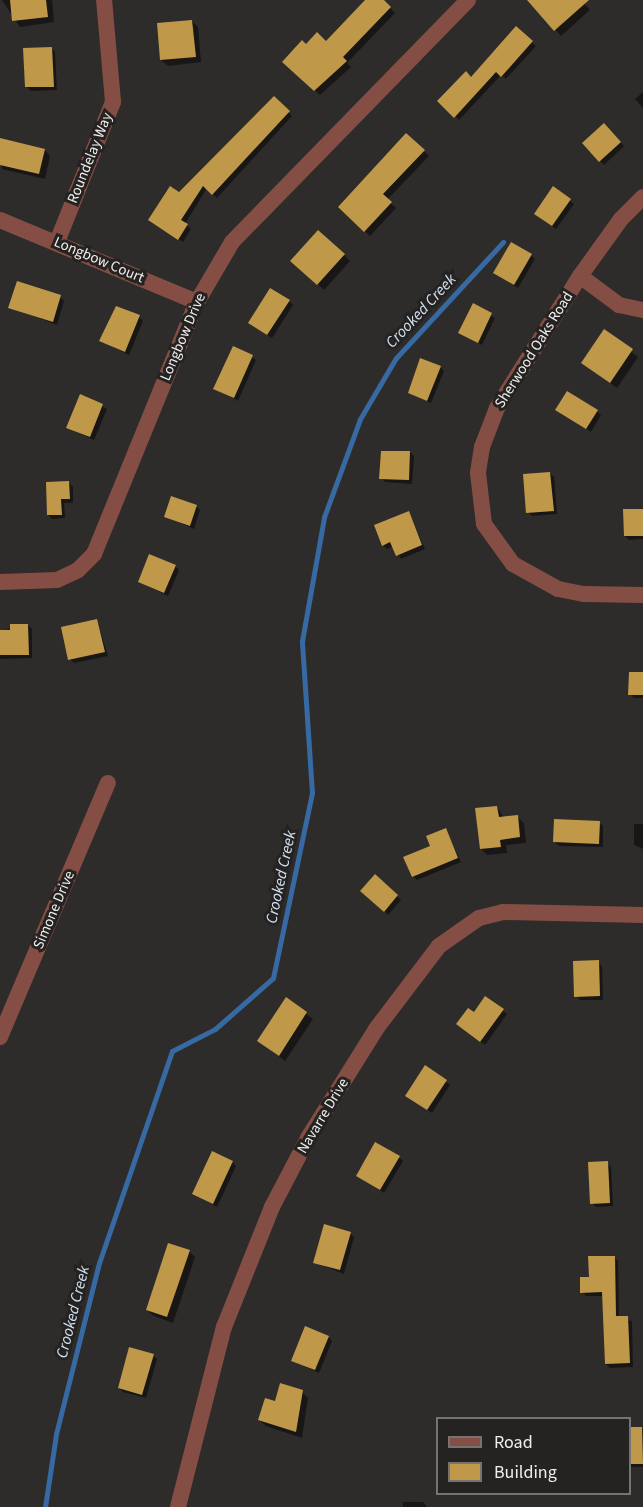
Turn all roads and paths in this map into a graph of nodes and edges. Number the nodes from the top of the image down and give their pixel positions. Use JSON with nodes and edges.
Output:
{"nodes":[{"id":1,"x":104,"y":0,"type":"edge"},
{"id":2,"x":468,"y":0,"type":"edge"},
{"id":3,"x":643,"y":197,"type":"edge"},
{"id":4,"x":0,"y":220,"type":"edge"},
{"id":5,"x":57,"y":242,"type":"junction"},
{"id":6,"x":580,"y":276,"type":"junction"},
{"id":7,"x":196,"y":302,"type":"junction"},
{"id":8,"x":643,"y":310,"type":"edge"},
{"id":9,"x":0,"y":582,"type":"edge"},
{"id":10,"x":643,"y":595,"type":"edge"},
{"id":11,"x":108,"y":783,"type":"dead end"},
{"id":12,"x":643,"y":915,"type":"edge"},
{"id":13,"x":0,"y":1037,"type":"edge"},
{"id":14,"x":178,"y":1507,"type":"edge"}],
"edges":[{"from":1,"to":5,"type":"street","name":"Roundelay Way"},
{"from":2,"to":7,"type":"street","name":"Longbow Drive"},
{"from":3,"to":6,"type":"street","name":"Sherwood Oaks Road"},
{"from":4,"to":5,"type":"street","name":"Longbow Court"},
{"from":5,"to":7,"type":"street","name":"Longbow Court"},
{"from":6,"to":8,"type":"street"},
{"from":6,"to":10,"type":"street","name":"Sherwood Oaks Road"},
{"from":7,"to":9,"type":"street","name":"Longbow Drive"},
{"from":11,"to":13,"type":"street","name":"Simone Drive"},
{"from":12,"to":14,"type":"street","name":"Navarre Drive"}]}
